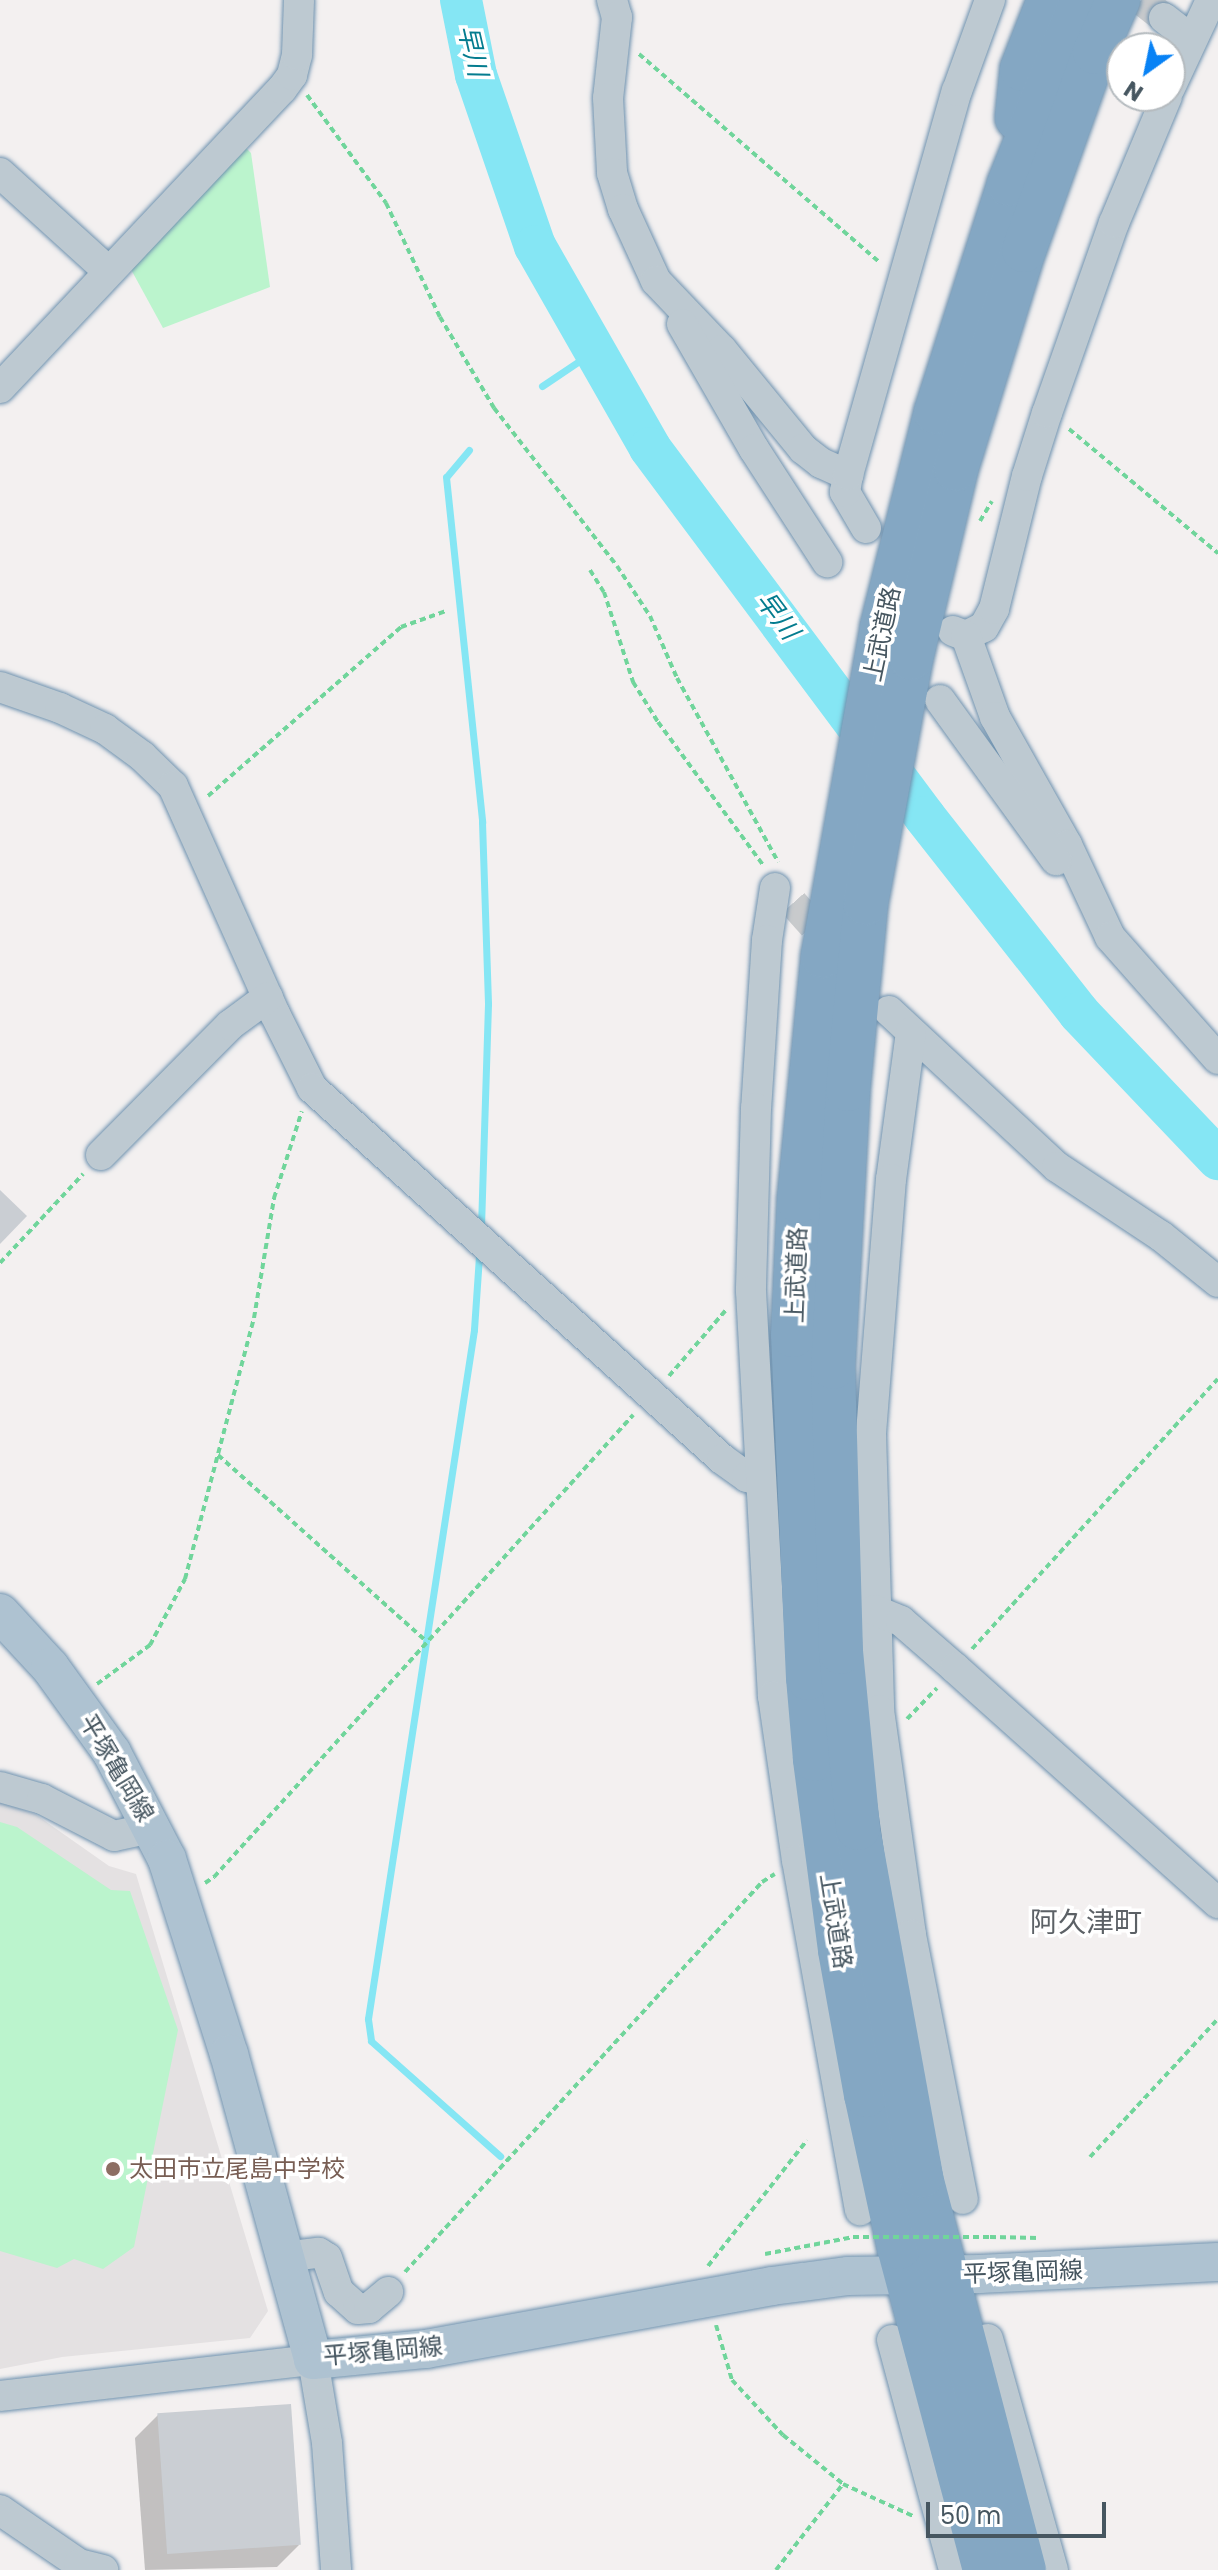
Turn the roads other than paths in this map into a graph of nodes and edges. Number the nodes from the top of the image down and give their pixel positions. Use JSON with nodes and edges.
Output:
{"nodes":[{"id":1,"x":299,"y":0,"type":"edge"},
{"id":2,"x":612,"y":0,"type":"edge"},
{"id":3,"x":990,"y":0,"type":"edge"},
{"id":4,"x":1049,"y":0,"type":"edge"},
{"id":5,"x":1083,"y":0,"type":"edge"},
{"id":6,"x":1118,"y":0,"type":"edge"},
{"id":7,"x":1211,"y":0,"type":"edge"},
{"id":8,"x":1153,"y":9,"type":"edge"},
{"id":9,"x":1191,"y":39,"type":"junction"},
{"id":10,"x":1186,"y":51,"type":"edge"},
{"id":11,"x":1160,"y":112,"type":"edge"},
{"id":12,"x":0,"y":173,"type":"edge"},
{"id":13,"x":1009,"y":184,"type":"junction"},
{"id":14,"x":1024,"y":250,"type":"junction"},
{"id":15,"x":108,"y":271,"type":"junction"},
{"id":16,"x":656,"y":281,"type":"junction"},
{"id":17,"x":0,"y":388,"type":"edge"},
{"id":18,"x":848,"y":475,"type":"junction"},
{"id":19,"x":866,"y":528,"type":"dead end"},
{"id":20,"x":827,"y":562,"type":"dead end"},
{"id":21,"x":897,"y":642,"type":"junction"},
{"id":22,"x":0,"y":687,"type":"edge"},
{"id":23,"x":940,"y":700,"type":"dead end"},
{"id":24,"x":851,"y":888,"type":"junction"},
{"id":25,"x":784,"y":895,"type":"road end"},
{"id":26,"x":1110,"y":937,"type":"junction"},
{"id":27,"x":268,"y":997,"type":"junction"},
{"id":28,"x":889,"y":1011,"type":"dead end"},
{"id":29,"x":911,"y":1032,"type":"junction"},
{"id":30,"x":1218,"y":1059,"type":"edge"},
{"id":31,"x":101,"y":1155,"type":"road end"},
{"id":32,"x":1218,"y":1282,"type":"edge"},
{"id":33,"x":760,"y":1480,"type":"junction"},
{"id":34,"x":874,"y":1610,"type":"junction"},
{"id":35,"x":0,"y":1613,"type":"edge"},
{"id":36,"x":0,"y":1787,"type":"edge"},
{"id":37,"x":876,"y":1825,"type":"junction"},
{"id":38,"x":153,"y":1828,"type":"junction"},
{"id":39,"x":1218,"y":1903,"type":"edge"},
{"id":40,"x":852,"y":2096,"type":"junction"},
{"id":41,"x":963,"y":2199,"type":"dead end"},
{"id":42,"x":860,"y":2210,"type":"dead end"},
{"id":43,"x":284,"y":2257,"type":"junction"},
{"id":44,"x":1218,"y":2262,"type":"edge"},
{"id":45,"x":925,"y":2275,"type":"junction"},
{"id":46,"x":388,"y":2292,"type":"road end"},
{"id":47,"x":988,"y":2339,"type":"dead end"},
{"id":48,"x":892,"y":2340,"type":"dead end"},
{"id":49,"x":313,"y":2360,"type":"junction"},
{"id":50,"x":0,"y":2396,"type":"edge"},
{"id":51,"x":1020,"y":2503,"type":"junction"},
{"id":52,"x":0,"y":2510,"type":"edge"},
{"id":53,"x":44,"y":2557,"type":"edge"},
{"id":54,"x":103,"y":2570,"type":"edge"},
{"id":55,"x":336,"y":2570,"type":"edge"},
{"id":56,"x":954,"y":2570,"type":"edge"},
{"id":57,"x":985,"y":2570,"type":"edge"},
{"id":58,"x":1024,"y":2570,"type":"edge"},
{"id":59,"x":1053,"y":2570,"type":"edge"}],
"edges":[{"from":1,"to":15,"type":"street"},
{"from":2,"to":16,"type":"street"},
{"from":3,"to":18,"type":"street"},
{"from":4,"to":13,"type":"highway"},
{"from":5,"to":13,"type":"highway","name":"上武道路"},
{"from":6,"to":14,"type":"highway","name":"上武道路"},
{"from":7,"to":9,"type":"street"},
{"from":8,"to":9,"type":"street"},
{"from":8,"to":14,"type":"highway"},
{"from":9,"to":10,"type":"street"},
{"from":11,"to":26,"type":"street"},
{"from":12,"to":15,"type":"street"},
{"from":13,"to":21,"type":"highway","name":"上武道路"},
{"from":14,"to":21,"type":"highway","name":"上武道路"},
{"from":15,"to":17,"type":"street"},
{"from":16,"to":18,"type":"street"},
{"from":16,"to":20,"type":"street"},
{"from":18,"to":19,"type":"street"},
{"from":21,"to":24,"type":"highway","name":"上武道路"},
{"from":22,"to":27,"type":"street"},
{"from":23,"to":26,"type":"street"},
{"from":24,"to":37,"type":"highway","name":"上武道路"},
{"from":24,"to":40,"type":"highway","name":"上武道路"},
{"from":25,"to":33,"type":"street"},
{"from":26,"to":30,"type":"street"},
{"from":27,"to":31,"type":"street"},
{"from":27,"to":33,"type":"street"},
{"from":28,"to":29,"type":"street"},
{"from":29,"to":32,"type":"street"},
{"from":29,"to":34,"type":"street"},
{"from":33,"to":40,"type":"street"},
{"from":34,"to":37,"type":"street"},
{"from":34,"to":39,"type":"street"},
{"from":35,"to":38,"type":"main road","name":"平塚亀岡線"},
{"from":36,"to":38,"type":"street"},
{"from":37,"to":41,"type":"street"},
{"from":37,"to":45,"type":"highway","name":"上武道路"},
{"from":38,"to":43,"type":"main road","name":"平塚亀岡線"},
{"from":40,"to":42,"type":"street"},
{"from":40,"to":45,"type":"highway","name":"上武道路"},
{"from":43,"to":46,"type":"street"},
{"from":43,"to":49,"type":"main road","name":"平塚亀岡線"},
{"from":44,"to":45,"type":"main road","name":"平塚亀岡線"},
{"from":45,"to":49,"type":"main road","name":"平塚亀岡線"},
{"from":45,"to":51,"type":"highway","name":"上武道路"},
{"from":45,"to":57,"type":"highway","name":"上武道路"},
{"from":47,"to":51,"type":"street"},
{"from":48,"to":56,"type":"street"},
{"from":49,"to":50,"type":"street"},
{"from":49,"to":55,"type":"street"},
{"from":51,"to":58,"type":"highway","name":"上武道路"},
{"from":51,"to":59,"type":"street"},
{"from":52,"to":53,"type":"street"},
{"from":53,"to":54,"type":"street"}]}
